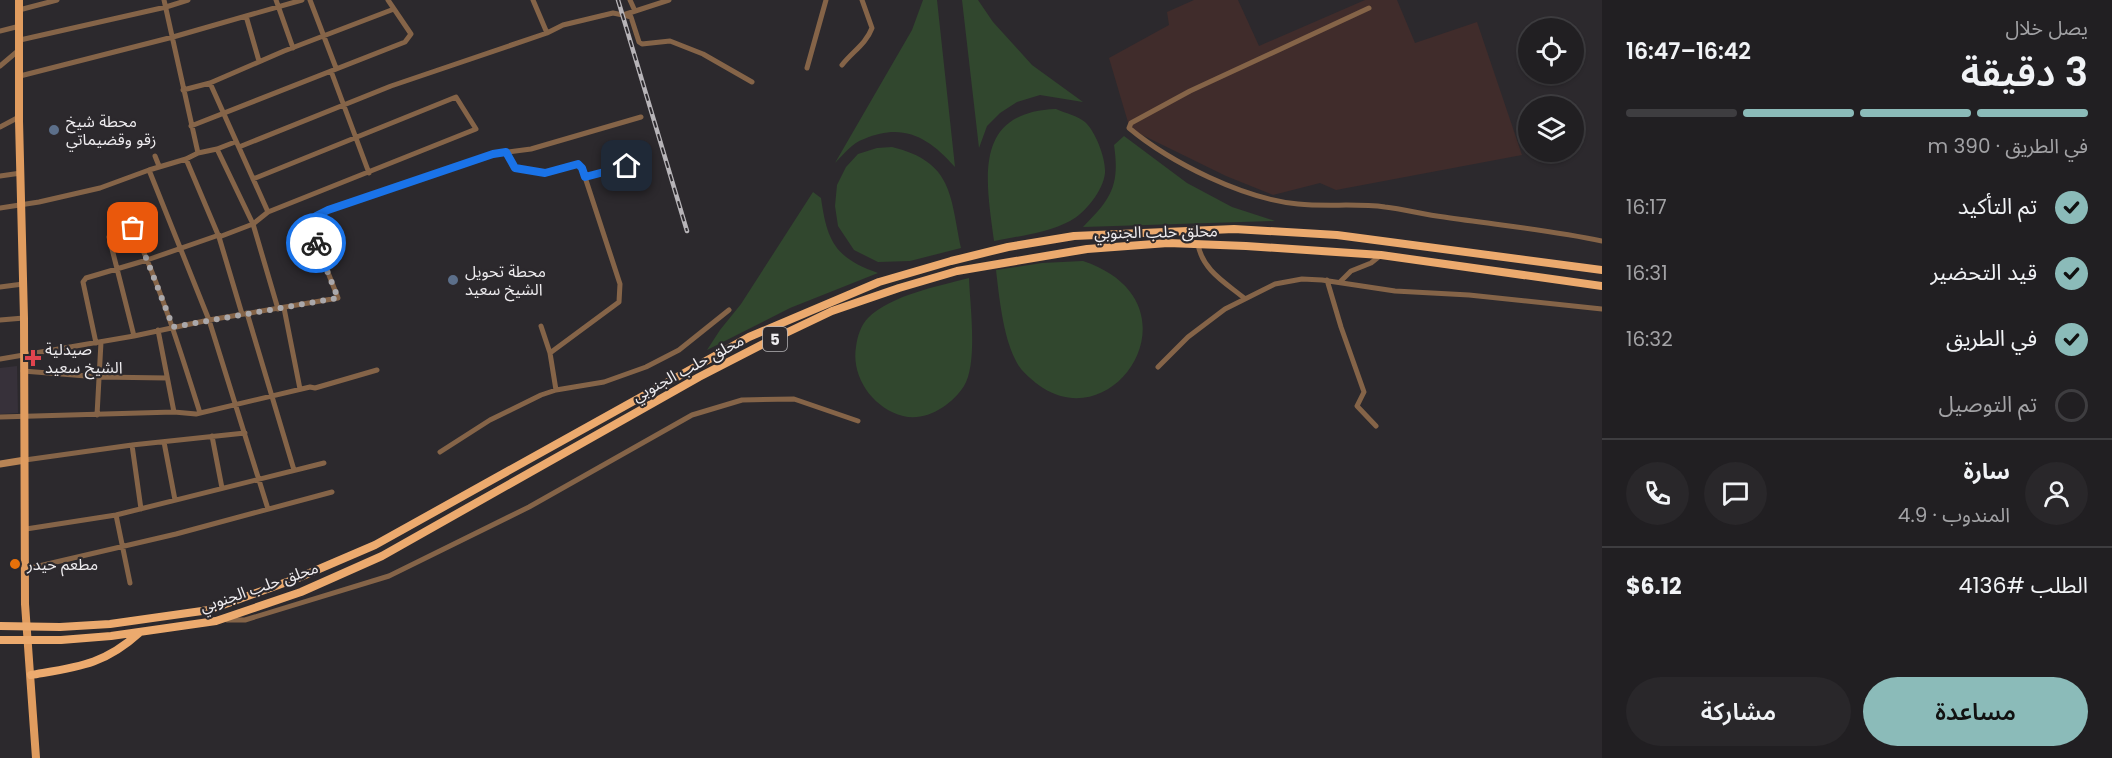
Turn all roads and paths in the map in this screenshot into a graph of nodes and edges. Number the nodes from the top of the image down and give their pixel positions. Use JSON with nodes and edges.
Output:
{"nodes":[{"id":1,"x":19,"y":0,"type":"edge"},
{"id":2,"x":57,"y":0,"type":"edge"},
{"id":3,"x":164,"y":0,"type":"edge"},
{"id":4,"x":188,"y":0,"type":"edge"},
{"id":5,"x":302,"y":0,"type":"edge"},
{"id":6,"x":310,"y":0,"type":"edge"},
{"id":7,"x":388,"y":0,"type":"edge"},
{"id":8,"x":534,"y":0,"type":"edge"},
{"id":9,"x":630,"y":0,"type":"edge"},
{"id":10,"x":669,"y":0,"type":"edge"},
{"id":11,"x":826,"y":0,"type":"edge"},
{"id":12,"x":862,"y":0,"type":"edge"},
{"id":13,"x":278,"y":3,"type":"edge"},
{"id":14,"x":166,"y":8,"type":"junction"},
{"id":15,"x":1368,"y":8,"type":"dead end"},
{"id":16,"x":394,"y":9,"type":"junction"},
{"id":17,"x":19,"y":10,"type":"junction"},
{"id":18,"x":634,"y":11,"type":"junction"},
{"id":19,"x":623,"y":15,"type":"junction"},
{"id":20,"x":246,"y":16,"type":"junction"},
{"id":21,"x":20,"y":26,"type":"junction"},
{"id":22,"x":0,"y":31,"type":"edge"},
{"id":23,"x":547,"y":33,"type":"junction"},
{"id":24,"x":324,"y":35,"type":"junction"},
{"id":25,"x":173,"y":37,"type":"junction"},
{"id":26,"x":20,"y":40,"type":"junction"},
{"id":27,"x":292,"y":48,"type":"junction"},
{"id":28,"x":20,"y":50,"type":"junction"},
{"id":29,"x":259,"y":61,"type":"junction"},
{"id":30,"x":842,"y":65,"type":"dead end"},
{"id":31,"x":0,"y":66,"type":"edge"},
{"id":32,"x":807,"y":68,"type":"dead end"},
{"id":33,"x":334,"y":70,"type":"junction"},
{"id":34,"x":20,"y":76,"type":"junction"},
{"id":35,"x":752,"y":82,"type":"dead end"},
{"id":36,"x":210,"y":83,"type":"junction"},
{"id":37,"x":183,"y":90,"type":"junction"},
{"id":38,"x":343,"y":104,"type":"junction"},
{"id":39,"x":223,"y":113,"type":"junction"},
{"id":40,"x":19,"y":117,"type":"junction"},
{"id":41,"x":641,"y":117,"type":"dead end"},
{"id":42,"x":191,"y":126,"type":"junction"},
{"id":43,"x":0,"y":127,"type":"edge"},
{"id":44,"x":356,"y":139,"type":"junction"},
{"id":45,"x":237,"y":144,"type":"junction"},
{"id":46,"x":217,"y":149,"type":"junction"},
{"id":47,"x":506,"y":152,"type":"junction"},
{"id":48,"x":198,"y":153,"type":"junction"},
{"id":49,"x":155,"y":156,"type":"dead end"},
{"id":50,"x":186,"y":159,"type":"junction"},
{"id":51,"x":649,"y":161,"type":"dead end"},
{"id":52,"x":159,"y":166,"type":"junction"},
{"id":53,"x":149,"y":170,"type":"junction"},
{"id":54,"x":369,"y":172,"type":"junction"},
{"id":55,"x":21,"y":173,"type":"junction"},
{"id":56,"x":0,"y":176,"type":"edge"},
{"id":57,"x":585,"y":177,"type":"junction"},
{"id":58,"x":253,"y":179,"type":"junction"},
{"id":59,"x":22,"y":204,"type":"junction"},
{"id":60,"x":0,"y":208,"type":"edge"},
{"id":61,"x":268,"y":212,"type":"junction"},
{"id":62,"x":253,"y":224,"type":"junction"},
{"id":63,"x":133,"y":228,"type":"dead end"},
{"id":64,"x":219,"y":236,"type":"junction"},
{"id":65,"x":109,"y":237,"type":"dead end"},
{"id":66,"x":1602,"y":241,"type":"edge"},
{"id":67,"x":1198,"y":244,"type":"junction"},
{"id":68,"x":182,"y":248,"type":"junction"},
{"id":69,"x":1381,"y":255,"type":"junction"},
{"id":70,"x":147,"y":260,"type":"junction"},
{"id":71,"x":117,"y":269,"type":"junction"},
{"id":72,"x":1602,"y":270,"type":"edge"},
{"id":73,"x":1328,"y":280,"type":"junction"},
{"id":74,"x":1340,"y":282,"type":"junction"},
{"id":75,"x":23,"y":284,"type":"junction"},
{"id":76,"x":1602,"y":286,"type":"edge"},
{"id":77,"x":0,"y":287,"type":"edge"},
{"id":78,"x":1244,"y":298,"type":"junction"},
{"id":79,"x":281,"y":309,"type":"junction"},
{"id":80,"x":1602,"y":309,"type":"edge"},
{"id":81,"x":729,"y":310,"type":"dead end"},
{"id":82,"x":244,"y":314,"type":"junction"},
{"id":83,"x":24,"y":318,"type":"junction"},
{"id":84,"x":0,"y":320,"type":"edge"},
{"id":85,"x":209,"y":320,"type":"junction"},
{"id":86,"x":541,"y":326,"type":"dead end"},
{"id":87,"x":173,"y":327,"type":"junction"},
{"id":88,"x":158,"y":330,"type":"junction"},
{"id":89,"x":134,"y":336,"type":"junction"},
{"id":90,"x":98,"y":342,"type":"junction"},
{"id":91,"x":550,"y":353,"type":"junction"},
{"id":92,"x":23,"y":355,"type":"junction"},
{"id":93,"x":0,"y":359,"type":"edge"},
{"id":94,"x":1158,"y":367,"type":"dead end"},
{"id":95,"x":377,"y":370,"type":"dead end"},
{"id":96,"x":23,"y":371,"type":"junction"},
{"id":97,"x":99,"y":377,"type":"junction"},
{"id":98,"x":167,"y":378,"type":"junction"},
{"id":99,"x":300,"y":389,"type":"junction"},
{"id":100,"x":556,"y":390,"type":"junction"},
{"id":101,"x":272,"y":395,"type":"junction"},
{"id":102,"x":236,"y":404,"type":"junction"},
{"id":103,"x":174,"y":412,"type":"junction"},
{"id":104,"x":200,"y":413,"type":"junction"},
{"id":105,"x":97,"y":415,"type":"junction"},
{"id":106,"x":25,"y":416,"type":"junction"},
{"id":107,"x":0,"y":417,"type":"edge"},
{"id":108,"x":858,"y":421,"type":"dead end"},
{"id":109,"x":1376,"y":426,"type":"dead end"},
{"id":110,"x":245,"y":433,"type":"junction"},
{"id":111,"x":212,"y":436,"type":"junction"},
{"id":112,"x":164,"y":442,"type":"junction"},
{"id":113,"x":132,"y":445,"type":"junction"},
{"id":114,"x":440,"y":452,"type":"dead end"},
{"id":115,"x":25,"y":460,"type":"junction"},
{"id":116,"x":324,"y":463,"type":"dead end"},
{"id":117,"x":0,"y":464,"type":"edge"},
{"id":118,"x":294,"y":470,"type":"junction"},
{"id":119,"x":260,"y":479,"type":"junction"},
{"id":120,"x":222,"y":488,"type":"junction"},
{"id":121,"x":332,"y":492,"type":"dead end"},
{"id":122,"x":175,"y":500,"type":"junction"},
{"id":123,"x":141,"y":509,"type":"junction"},
{"id":124,"x":268,"y":509,"type":"junction"},
{"id":125,"x":116,"y":515,"type":"junction"},
{"id":126,"x":26,"y":529,"type":"junction"},
{"id":127,"x":123,"y":546,"type":"junction"},
{"id":128,"x":26,"y":568,"type":"junction"},
{"id":129,"x":130,"y":584,"type":"dead end"},
{"id":130,"x":216,"y":621,"type":"junction"},
{"id":131,"x":0,"y":626,"type":"edge"},
{"id":132,"x":140,"y":632,"type":"junction"},
{"id":133,"x":0,"y":640,"type":"edge"},
{"id":134,"x":31,"y":675,"type":"junction"},
{"id":135,"x":36,"y":758,"type":"edge"}],
"edges":[{"from":1,"to":17,"type":"main road"},
{"from":2,"to":17,"type":"street"},
{"from":3,"to":14,"type":"street"},
{"from":4,"to":14,"type":"street"},
{"from":5,"to":13,"type":"street"},
{"from":6,"to":24,"type":"street"},
{"from":7,"to":16,"type":"street"},
{"from":8,"to":23,"type":"street"},
{"from":9,"to":18,"type":"street"},
{"from":10,"to":18,"type":"street"},
{"from":11,"to":32,"type":"street"},
{"from":12,"to":30,"type":"street"},
{"from":13,"to":20,"type":"street"},
{"from":13,"to":27,"type":"street"},
{"from":14,"to":25,"type":"street"},
{"from":14,"to":26,"type":"street"},
{"from":15,"to":66,"type":"street"},
{"from":16,"to":24,"type":"street"},
{"from":16,"to":33,"type":"street"},
{"from":17,"to":21,"type":"main road"},
{"from":18,"to":19,"type":"street"},
{"from":19,"to":23,"type":"street"},
{"from":19,"to":35,"type":"street"},
{"from":20,"to":25,"type":"street"},
{"from":20,"to":29,"type":"street"},
{"from":21,"to":22,"type":"street"},
{"from":21,"to":26,"type":"main road"},
{"from":23,"to":38,"type":"street"},
{"from":24,"to":27,"type":"street"},
{"from":24,"to":33,"type":"street"},
{"from":25,"to":34,"type":"street"},
{"from":25,"to":37,"type":"street"},
{"from":26,"to":28,"type":"main road"},
{"from":27,"to":29,"type":"street"},
{"from":28,"to":31,"type":"street"},
{"from":28,"to":34,"type":"main road"},
{"from":29,"to":36,"type":"street"},
{"from":33,"to":38,"type":"street"},
{"from":33,"to":39,"type":"street"},
{"from":34,"to":40,"type":"main road"},
{"from":36,"to":37,"type":"street"},
{"from":36,"to":39,"type":"street"},
{"from":37,"to":42,"type":"street"},
{"from":38,"to":44,"type":"street"},
{"from":38,"to":45,"type":"street"},
{"from":39,"to":42,"type":"street"},
{"from":39,"to":45,"type":"street"},
{"from":40,"to":43,"type":"street"},
{"from":40,"to":55,"type":"main road"},
{"from":41,"to":47,"type":"street"},
{"from":42,"to":48,"type":"street"},
{"from":44,"to":54,"type":"street"},
{"from":44,"to":54,"type":"street"},
{"from":44,"to":58,"type":"street"},
{"from":45,"to":46,"type":"street"},
{"from":45,"to":58,"type":"street"},
{"from":46,"to":48,"type":"street"},
{"from":46,"to":62,"type":"street"},
{"from":47,"to":57,"type":"street"},
{"from":47,"to":79,"type":"street"},
{"from":48,"to":50,"type":"street"},
{"from":49,"to":52,"type":"street"},
{"from":50,"to":52,"type":"street"},
{"from":50,"to":64,"type":"street"},
{"from":51,"to":57,"type":"street"},
{"from":52,"to":53,"type":"street"},
{"from":53,"to":59,"type":"street"},
{"from":53,"to":68,"type":"street"},
{"from":54,"to":61,"type":"street"},
{"from":55,"to":56,"type":"street"},
{"from":55,"to":59,"type":"main road"},
{"from":57,"to":91,"type":"street"},
{"from":58,"to":61,"type":"street"},
{"from":59,"to":60,"type":"street"},
{"from":59,"to":75,"type":"main road"},
{"from":61,"to":62,"type":"street"},
{"from":62,"to":64,"type":"street"},
{"from":62,"to":79,"type":"street"},
{"from":63,"to":70,"type":"street"},
{"from":64,"to":68,"type":"street"},
{"from":64,"to":82,"type":"street"},
{"from":65,"to":71,"type":"street"},
{"from":67,"to":69,"type":"highway","name":"محلق حلب الجنوبي","number":"5"},
{"from":67,"to":78,"type":"street"},
{"from":67,"to":130,"type":"highway","name":"محلق حلب الجنوبي","number":"5"},
{"from":68,"to":70,"type":"street"},
{"from":68,"to":85,"type":"street"},
{"from":69,"to":74,"type":"street"},
{"from":69,"to":76,"type":"highway","name":"محلق حلب الجنوبي","number":"5"},
{"from":70,"to":71,"type":"street"},
{"from":70,"to":87,"type":"street"},
{"from":71,"to":89,"type":"street"},
{"from":71,"to":90,"type":"street"},
{"from":72,"to":131,"type":"highway","name":"محلق حلب الجنوبي","number":"5"},
{"from":73,"to":74,"type":"street"},
{"from":73,"to":78,"type":"street"},
{"from":73,"to":109,"type":"street"},
{"from":74,"to":80,"type":"street"},
{"from":75,"to":77,"type":"street"},
{"from":75,"to":83,"type":"main road"},
{"from":78,"to":94,"type":"street"},
{"from":79,"to":82,"type":"street"},
{"from":79,"to":99,"type":"street"},
{"from":81,"to":100,"type":"street"},
{"from":82,"to":85,"type":"street"},
{"from":82,"to":101,"type":"street"},
{"from":83,"to":84,"type":"street"},
{"from":83,"to":92,"type":"main road"},
{"from":85,"to":87,"type":"street"},
{"from":85,"to":102,"type":"street"},
{"from":86,"to":91,"type":"street"},
{"from":87,"to":88,"type":"street"},
{"from":87,"to":104,"type":"street"},
{"from":88,"to":89,"type":"street"},
{"from":88,"to":98,"type":"street"},
{"from":89,"to":90,"type":"street"},
{"from":90,"to":92,"type":"street"},
{"from":90,"to":97,"type":"street"},
{"from":91,"to":100,"type":"street"},
{"from":92,"to":93,"type":"street"},
{"from":92,"to":96,"type":"main road"},
{"from":95,"to":99,"type":"street"},
{"from":96,"to":97,"type":"street"},
{"from":96,"to":106,"type":"main road"},
{"from":97,"to":98,"type":"street"},
{"from":97,"to":105,"type":"street"},
{"from":98,"to":103,"type":"street"},
{"from":99,"to":101,"type":"street"},
{"from":100,"to":114,"type":"street"},
{"from":101,"to":102,"type":"street"},
{"from":101,"to":118,"type":"street"},
{"from":102,"to":104,"type":"street"},
{"from":102,"to":110,"type":"street"},
{"from":103,"to":104,"type":"street"},
{"from":103,"to":105,"type":"street"},
{"from":105,"to":106,"type":"street"},
{"from":106,"to":107,"type":"street"},
{"from":106,"to":115,"type":"main road"},
{"from":108,"to":130,"type":"street"},
{"from":110,"to":111,"type":"street"},
{"from":110,"to":119,"type":"street"},
{"from":111,"to":112,"type":"street"},
{"from":111,"to":120,"type":"street"},
{"from":112,"to":113,"type":"street"},
{"from":112,"to":122,"type":"street"},
{"from":113,"to":115,"type":"street"},
{"from":113,"to":123,"type":"street"},
{"from":115,"to":117,"type":"main road"},
{"from":115,"to":126,"type":"main road"},
{"from":116,"to":118,"type":"street"},
{"from":118,"to":119,"type":"street"},
{"from":119,"to":120,"type":"street"},
{"from":119,"to":124,"type":"street"},
{"from":120,"to":122,"type":"street"},
{"from":121,"to":124,"type":"street"},
{"from":122,"to":123,"type":"street"},
{"from":123,"to":125,"type":"street"},
{"from":124,"to":127,"type":"street"},
{"from":125,"to":126,"type":"street"},
{"from":125,"to":127,"type":"street"},
{"from":126,"to":128,"type":"main road"},
{"from":127,"to":128,"type":"street"},
{"from":127,"to":129,"type":"street"},
{"from":128,"to":134,"type":"main road"},
{"from":130,"to":132,"type":"highway","name":"محلق حلب الجنوبي","number":"5"},
{"from":132,"to":133,"type":"highway","name":"محلق حلب الجنوبي","number":"5"},
{"from":132,"to":134,"type":"highway"},
{"from":134,"to":135,"type":"main road"}]}
